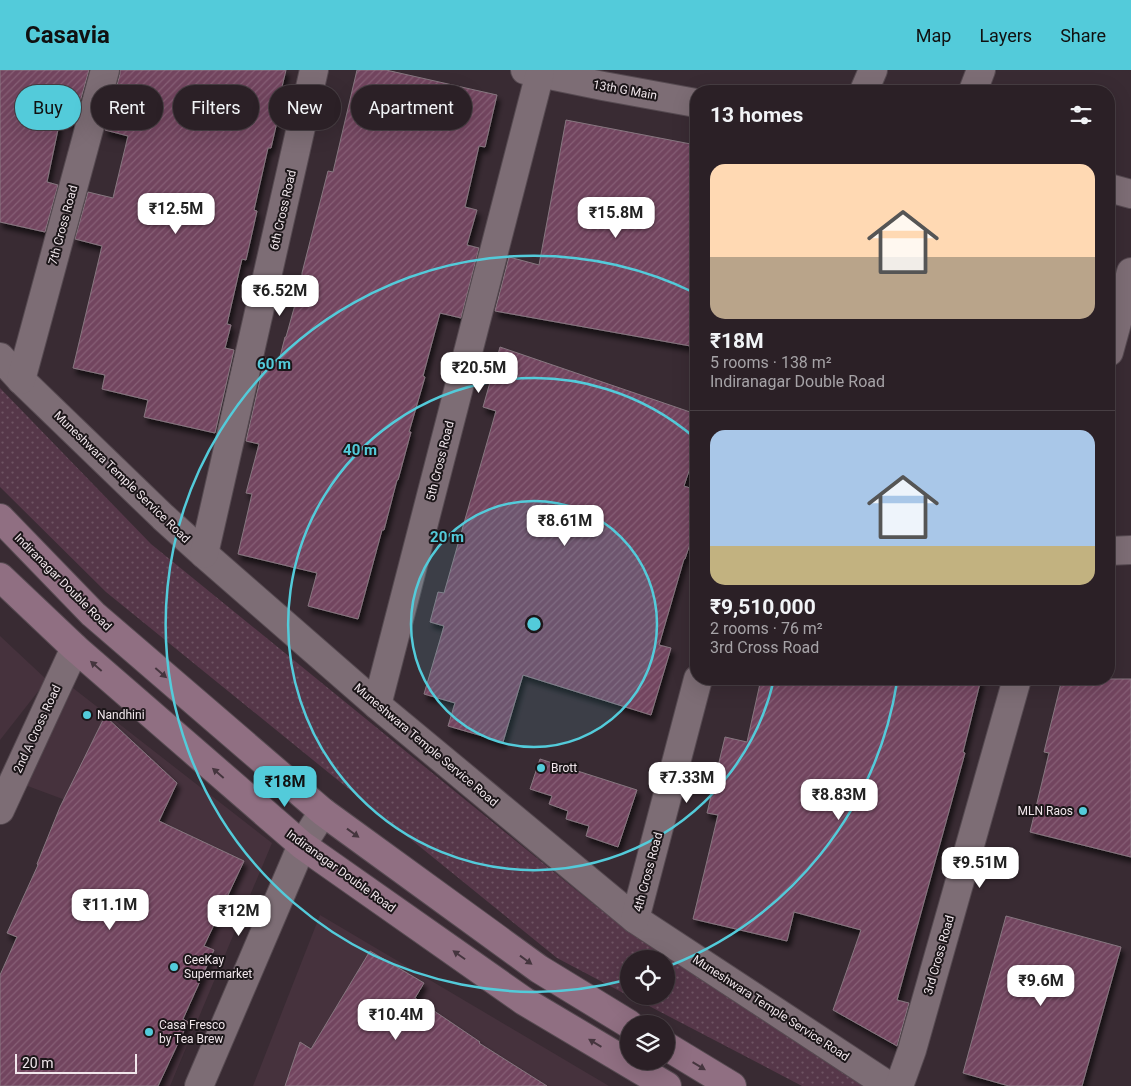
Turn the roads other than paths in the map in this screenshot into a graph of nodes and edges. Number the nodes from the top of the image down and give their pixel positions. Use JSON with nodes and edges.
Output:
{"nodes":[{"id":1,"x":105,"y":70,"type":"edge"},
{"id":2,"x":314,"y":70,"type":"edge"},
{"id":3,"x":873,"y":70,"type":"edge"},
{"id":4,"x":981,"y":70,"type":"edge"},
{"id":5,"x":532,"y":72,"type":"edge"},
{"id":6,"x":608,"y":78,"type":"edge"},
{"id":7,"x":867,"y":85,"type":"edge"},
{"id":8,"x":975,"y":85,"type":"edge"},
{"id":9,"x":690,"y":100,"type":"edge"},
{"id":10,"x":1115,"y":190,"type":"edge"},
{"id":11,"x":1131,"y":194,"type":"edge"},
{"id":12,"x":1131,"y":272,"type":"edge"},
{"id":13,"x":1126,"y":311,"type":"edge"},
{"id":14,"x":1115,"y":338,"type":"edge"},
{"id":15,"x":0,"y":357,"type":"edge"},
{"id":16,"x":21,"y":380,"type":"junction"},
{"id":17,"x":0,"y":518,"type":"edge"},
{"id":18,"x":1131,"y":550,"type":"edge"},
{"id":19,"x":1115,"y":551,"type":"edge"},
{"id":20,"x":204,"y":554,"type":"junction"},
{"id":21,"x":0,"y":577,"type":"edge"},
{"id":22,"x":75,"y":648,"type":"junction"},
{"id":23,"x":696,"y":685,"type":"edge"},
{"id":24,"x":1015,"y":685,"type":"edge"},
{"id":25,"x":377,"y":705,"type":"junction"},
{"id":26,"x":0,"y":810,"type":"edge"},
{"id":27,"x":323,"y":812,"type":"junction"},
{"id":28,"x":302,"y":845,"type":"junction"},
{"id":29,"x":636,"y":919,"type":"junction"},
{"id":30,"x":620,"y":1018,"type":"edge"},
{"id":31,"x":675,"y":1051,"type":"edge"},
{"id":32,"x":199,"y":1086,"type":"edge"},
{"id":33,"x":667,"y":1086,"type":"edge"},
{"id":34,"x":732,"y":1086,"type":"edge"},
{"id":35,"x":890,"y":1086,"type":"edge"},
{"id":36,"x":899,"y":1086,"type":"edge"}],
"edges":[{"from":1,"to":16,"type":"street","name":"7th Cross Road"},
{"from":2,"to":20,"type":"street","name":"6th Cross Road"},
{"from":3,"to":7,"type":"street"},
{"from":4,"to":8,"type":"street"},
{"from":5,"to":6,"type":"street","name":"13th G Main"},
{"from":5,"to":25,"type":"street","name":"5th Cross Road"},
{"from":6,"to":9,"type":"street","name":"13th G Main"},
{"from":10,"to":11,"type":"street"},
{"from":12,"to":13,"type":"street"},
{"from":13,"to":14,"type":"street"},
{"from":15,"to":16,"type":"street","name":"Muneshwara Temple Service Road"},
{"from":16,"to":20,"type":"street","name":"Muneshwara Temple Service Road"},
{"from":17,"to":27,"type":"street","name":"Indiranagar Double Road","one_way":true},
{"from":18,"to":19,"type":"street"},
{"from":20,"to":25,"type":"street","name":"Muneshwara Temple Service Road"},
{"from":21,"to":22,"type":"street","name":"Indiranagar Double Road"},
{"from":22,"to":26,"type":"street","name":"2nd A Cross Road"},
{"from":28,"to":22,"type":"street","name":"Indiranagar Double Road","one_way":true},
{"from":23,"to":29,"type":"street","name":"4th Cross Road"},
{"from":24,"to":36,"type":"street","name":"3rd Cross Road"},
{"from":25,"to":29,"type":"street","name":"Muneshwara Temple Service Road"},
{"from":27,"to":28,"type":"street"},
{"from":27,"to":30,"type":"street","name":"Indiranagar Double Road","one_way":true},
{"from":28,"to":32,"type":"street"},
{"from":33,"to":28,"type":"street","name":"Indiranagar Double Road","one_way":true},
{"from":29,"to":35,"type":"street","name":"Muneshwara Temple Service Road"},
{"from":31,"to":34,"type":"street","one_way":true}]}
